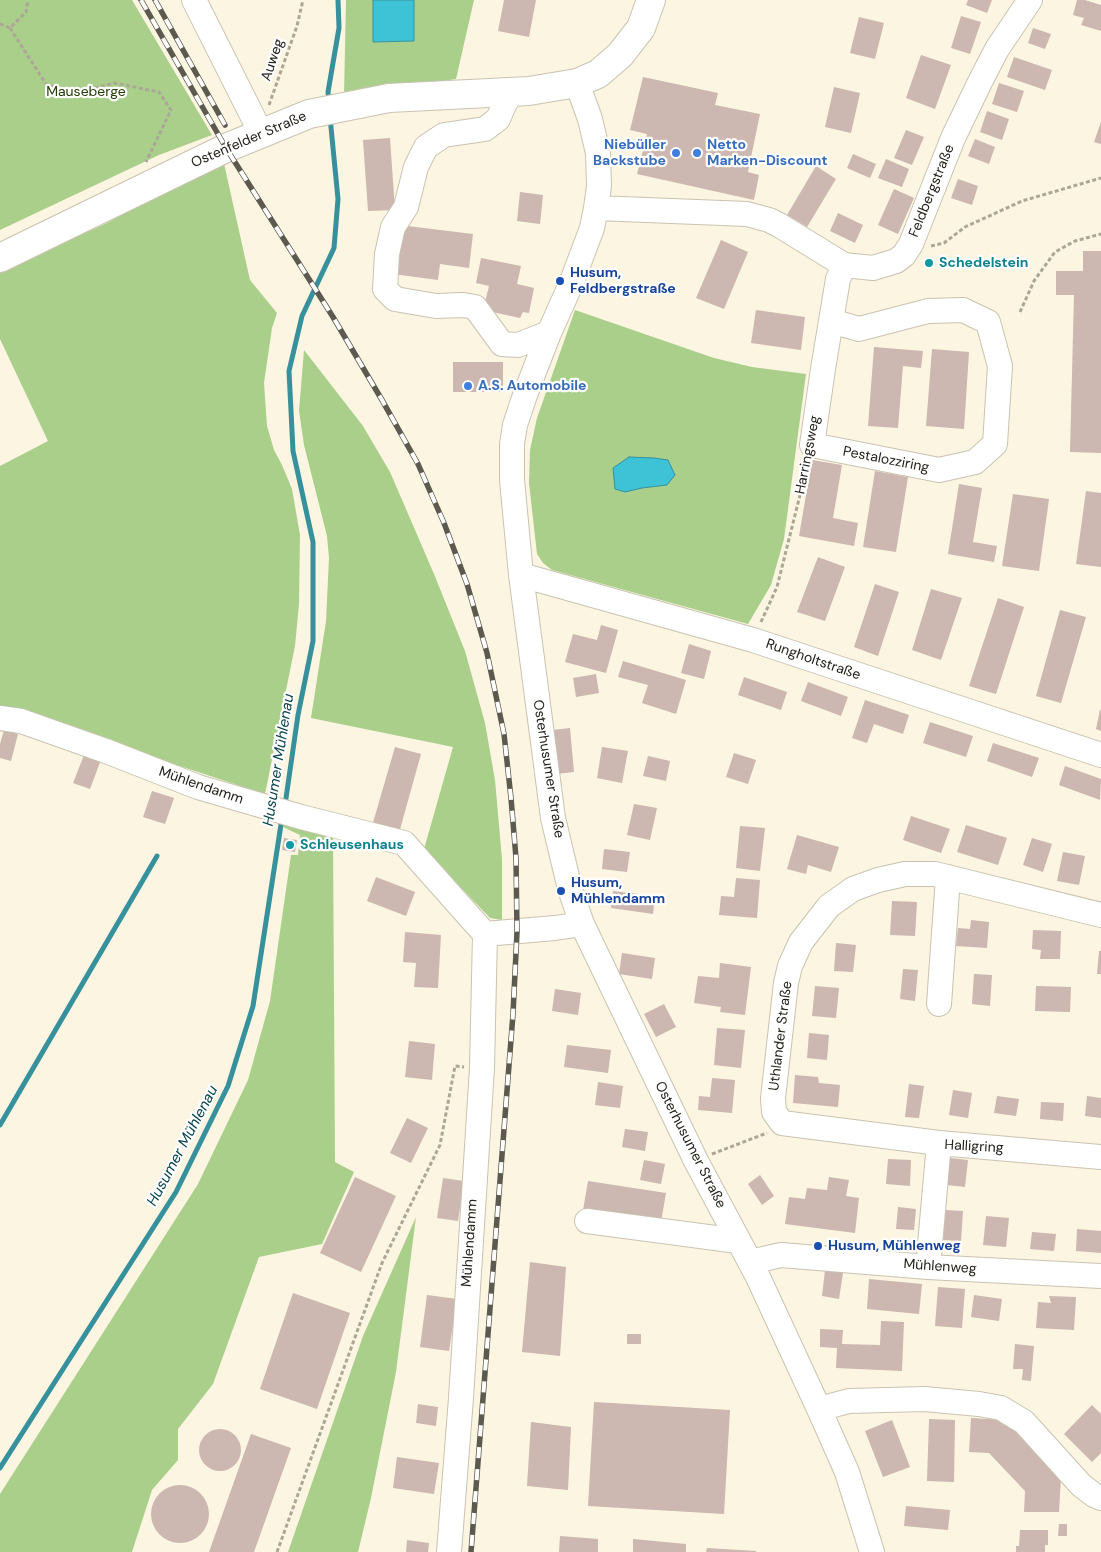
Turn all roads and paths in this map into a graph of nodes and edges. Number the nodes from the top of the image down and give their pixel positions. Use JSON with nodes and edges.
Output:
{"nodes":[{"id":1,"x":28,"y":0,"type":"edge"},
{"id":2,"x":194,"y":0,"type":"edge"},
{"id":3,"x":302,"y":0,"type":"edge"},
{"id":4,"x":651,"y":0,"type":"edge"},
{"id":5,"x":1030,"y":0,"type":"edge"},
{"id":6,"x":0,"y":24,"type":"edge"},
{"id":7,"x":10,"y":28,"type":"junction"},
{"id":8,"x":577,"y":84,"type":"junction"},
{"id":9,"x":512,"y":92,"type":"junction"},
{"id":10,"x":270,"y":129,"type":"junction"},
{"id":11,"x":1101,"y":178,"type":"edge"},
{"id":12,"x":149,"y":185,"type":"junction"},
{"id":13,"x":596,"y":208,"type":"junction"},
{"id":14,"x":1101,"y":234,"type":"edge"},
{"id":15,"x":911,"y":244,"type":"junction"},
{"id":16,"x":0,"y":258,"type":"edge"},
{"id":17,"x":844,"y":265,"type":"junction"},
{"id":18,"x":1020,"y":312,"type":"dead end"},
{"id":19,"x":832,"y":321,"type":"junction"},
{"id":20,"x":550,"y":333,"type":"junction"},
{"id":21,"x":812,"y":445,"type":"junction"},
{"id":22,"x":521,"y":575,"type":"junction"},
{"id":23,"x":753,"y":640,"type":"junction"},
{"id":24,"x":0,"y":718,"type":"edge"},
{"id":25,"x":1101,"y":755,"type":"edge"},
{"id":26,"x":948,"y":877,"type":"junction"},
{"id":27,"x":1101,"y":915,"type":"edge"},
{"id":28,"x":582,"y":924,"type":"junction"},
{"id":29,"x":485,"y":934,"type":"junction"},
{"id":30,"x":939,"y":1004,"type":"dead end"},
{"id":31,"x":482,"y":1068,"type":"junction"},
{"id":32,"x":782,"y":1123,"type":"junction"},
{"id":33,"x":939,"y":1143,"type":"junction"},
{"id":34,"x":1101,"y":1157,"type":"edge"},
{"id":35,"x":696,"y":1161,"type":"junction"},
{"id":36,"x":587,"y":1221,"type":"dead end"},
{"id":37,"x":738,"y":1241,"type":"junction"},
{"id":38,"x":750,"y":1262,"type":"junction"},
{"id":39,"x":928,"y":1267,"type":"junction"},
{"id":40,"x":1101,"y":1276,"type":"edge"},
{"id":41,"x":819,"y":1410,"type":"junction"},
{"id":42,"x":1101,"y":1498,"type":"edge"},
{"id":43,"x":277,"y":1552,"type":"edge"},
{"id":44,"x":449,"y":1552,"type":"edge"},
{"id":45,"x":872,"y":1552,"type":"edge"}],
"edges":[{"from":1,"to":7,"type":"path"},
{"from":2,"to":10,"type":"street"},
{"from":3,"to":10,"type":"path","name":"Auweg"},
{"from":4,"to":8,"type":"main road"},
{"from":5,"to":15,"type":"street","name":"Feldbergstraße"},
{"from":6,"to":7,"type":"path"},
{"from":7,"to":12,"type":"path"},
{"from":8,"to":9,"type":"main road","name":"Ostenfelder Straße"},
{"from":8,"to":13,"type":"street","name":"Osterhusumer Straße"},
{"from":9,"to":10,"type":"main road","name":"Ostenfelder Straße"},
{"from":9,"to":20,"type":"street"},
{"from":10,"to":12,"type":"main road","name":"Ostenfelder Straße"},
{"from":11,"to":15,"type":"path"},
{"from":12,"to":16,"type":"main road","name":"Ostenfelder Straße"},
{"from":13,"to":17,"type":"street","name":"Feldbergstraße"},
{"from":13,"to":20,"type":"street","name":"Osterhusumer Straße"},
{"from":14,"to":18,"type":"path"},
{"from":15,"to":17,"type":"street","name":"Feldbergstraße"},
{"from":17,"to":19,"type":"street","name":"Harringsweg"},
{"from":19,"to":21,"type":"street","name":"Harringsweg"},
{"from":19,"to":21,"type":"street","name":"Pestalozziring"},
{"from":20,"to":22,"type":"street","name":"Osterhusumer Straße"},
{"from":21,"to":23,"type":"path","name":"Harringsweg"},
{"from":22,"to":23,"type":"street","name":"Rungholtstraße"},
{"from":22,"to":28,"type":"street","name":"Osterhusumer Straße"},
{"from":23,"to":25,"type":"street","name":"Rungholtstraße"},
{"from":24,"to":29,"type":"street","name":"Mühlendamm"},
{"from":26,"to":27,"type":"street","name":"Uthlander Straße"},
{"from":26,"to":30,"type":"street"},
{"from":26,"to":32,"type":"street","name":"Uthlander Straße"},
{"from":28,"to":29,"type":"street"},
{"from":28,"to":35,"type":"street","name":"Osterhusumer Straße"},
{"from":29,"to":31,"type":"street","name":"Mühlendamm"},
{"from":31,"to":43,"type":"path"},
{"from":31,"to":44,"type":"street","name":"Mühlendamm"},
{"from":32,"to":33,"type":"street"},
{"from":32,"to":35,"type":"path"},
{"from":33,"to":34,"type":"street","name":"Halligring"},
{"from":33,"to":39,"type":"street","name":"Halligring"},
{"from":35,"to":37,"type":"street","name":"Osterhusumer Straße"},
{"from":36,"to":37,"type":"street"},
{"from":37,"to":38,"type":"street","name":"Osterhusumer Straße"},
{"from":38,"to":39,"type":"street","name":"Mühlenweg"},
{"from":38,"to":41,"type":"street","name":"Osterhusumer Straße"},
{"from":39,"to":40,"type":"street","name":"Mühlenweg"},
{"from":41,"to":42,"type":"street"},
{"from":41,"to":45,"type":"street","name":"Osterhusumer Straße"}]}
